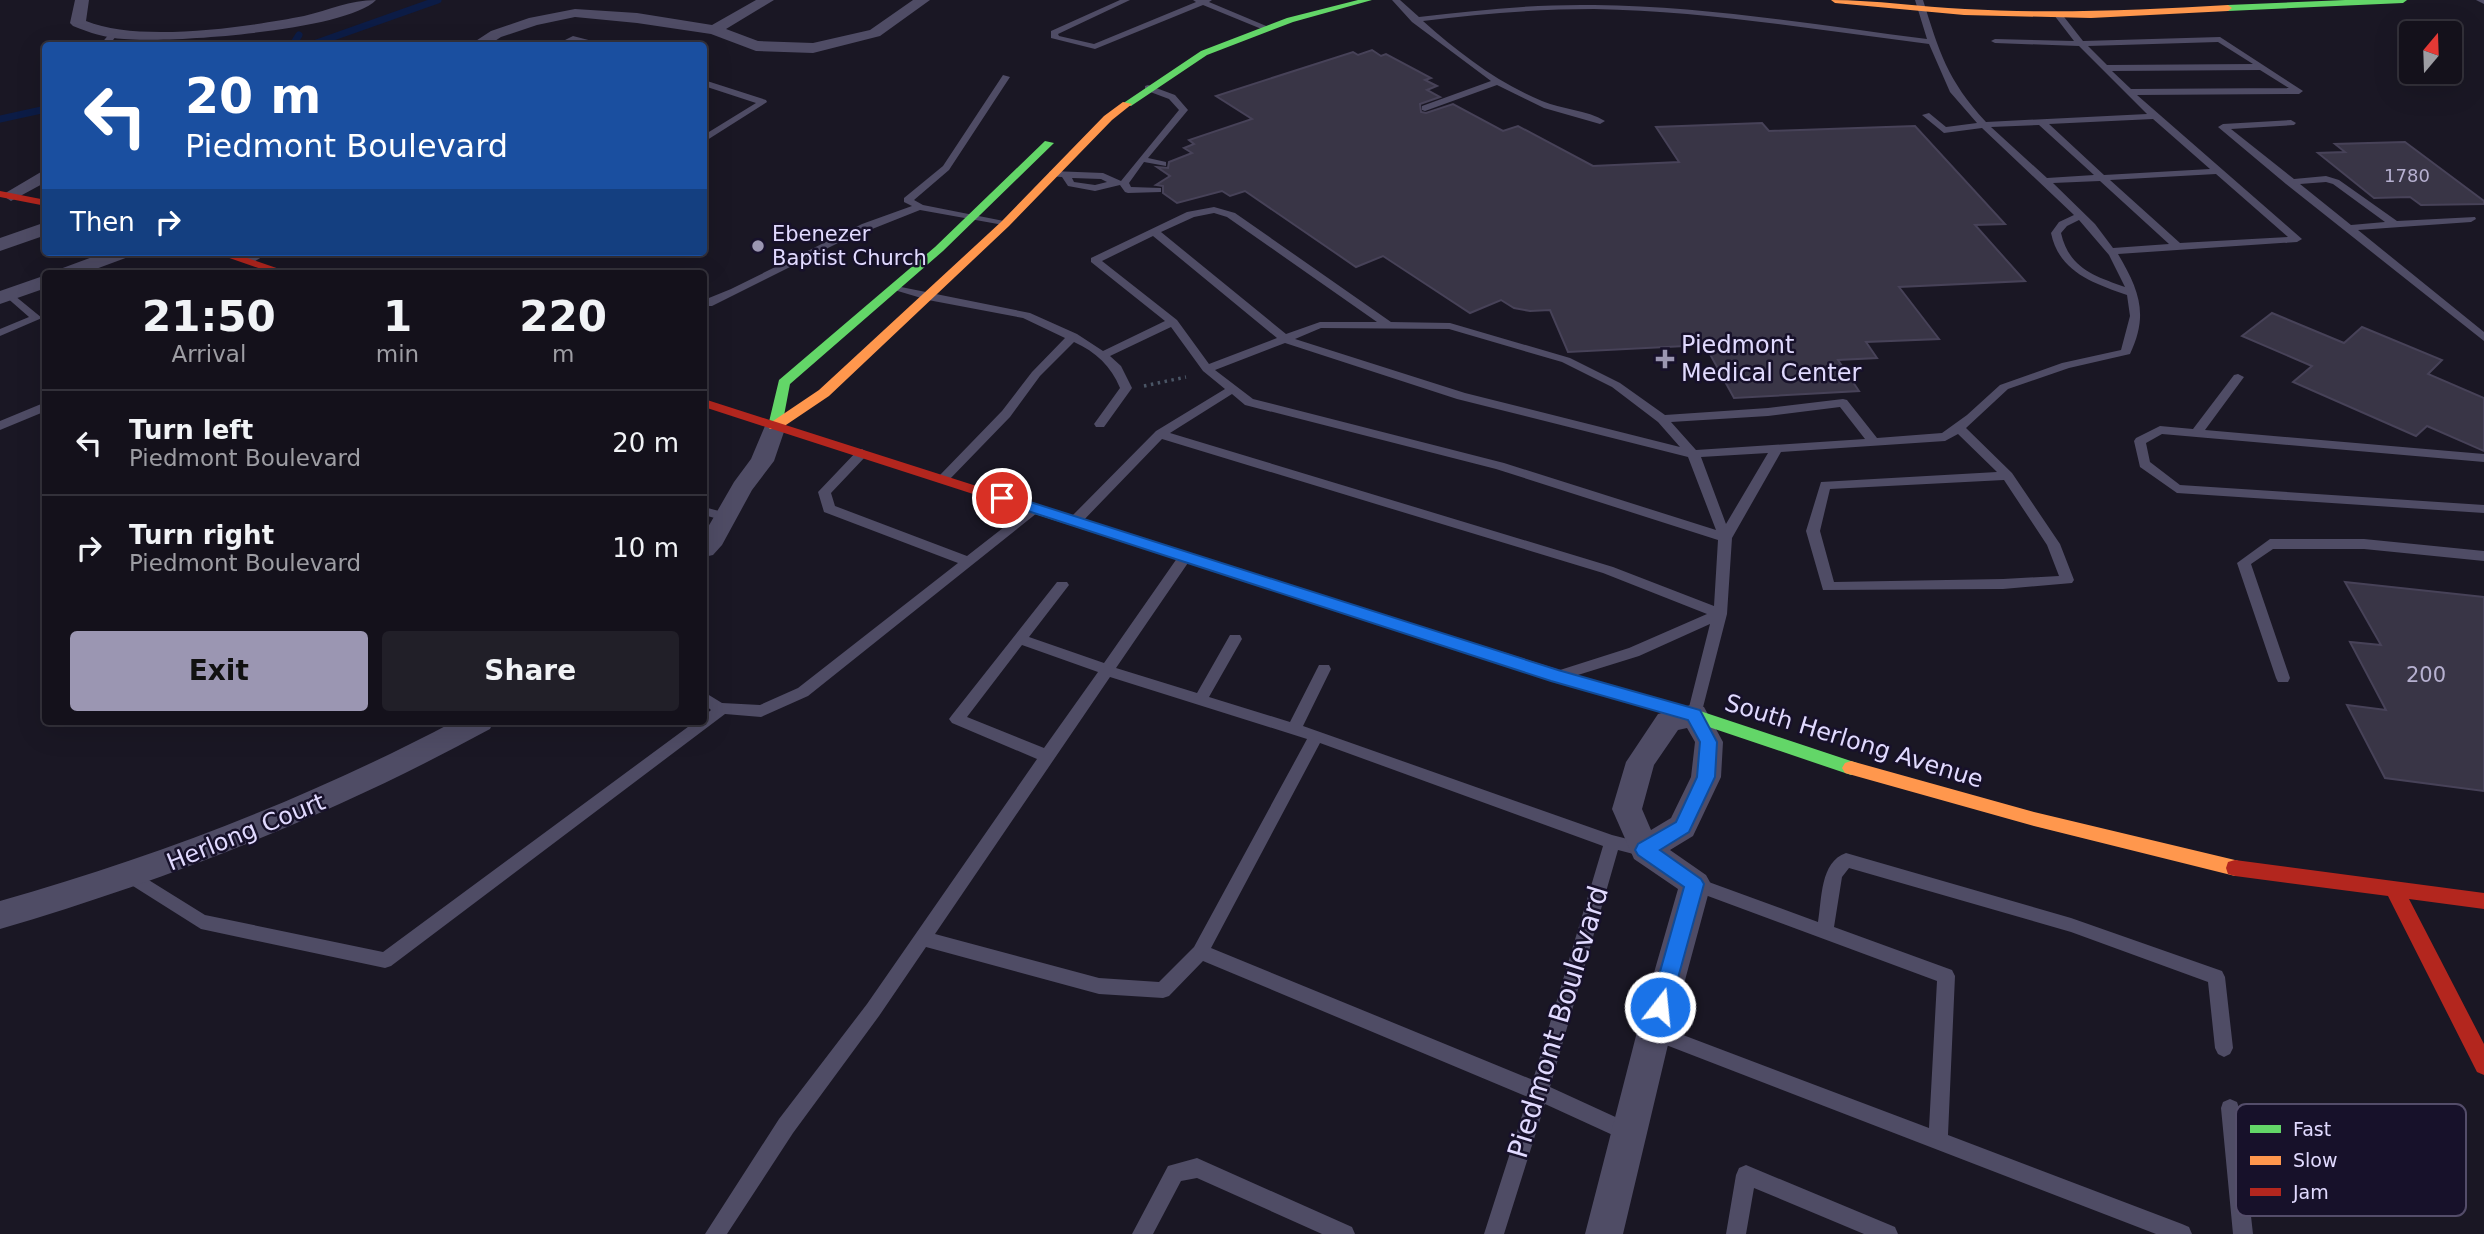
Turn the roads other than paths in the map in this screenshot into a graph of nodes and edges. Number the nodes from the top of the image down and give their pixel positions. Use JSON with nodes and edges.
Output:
{"nodes":[{"id":1,"x":82,"y":0,"type":"edge"},
{"id":2,"x":369,"y":0,"type":"edge"},
{"id":3,"x":766,"y":0,"type":"edge"},
{"id":4,"x":923,"y":0,"type":"edge"},
{"id":5,"x":1126,"y":0,"type":"edge"},
{"id":6,"x":1311,"y":0,"type":"edge"},
{"id":7,"x":1368,"y":0,"type":"edge"},
{"id":8,"x":1396,"y":0,"type":"edge"},
{"id":9,"x":1835,"y":0,"type":"edge"},
{"id":10,"x":1956,"y":0,"type":"edge"},
{"id":11,"x":2173,"y":0,"type":"edge"},
{"id":12,"x":2403,"y":0,"type":"edge"},
{"id":13,"x":1202,"y":1,"type":"edge"},
{"id":14,"x":1920,"y":4,"type":"edge"},
{"id":15,"x":2251,"y":4,"type":"edge"},
{"id":16,"x":2058,"y":15,"type":"junction"},
{"id":17,"x":1242,"y":20,"type":"junction"},
{"id":18,"x":1415,"y":20,"type":"junction"},
{"id":19,"x":1219,"y":28,"type":"dead end"},
{"id":20,"x":1267,"y":29,"type":"junction"},
{"id":21,"x":714,"y":30,"type":"junction"},
{"id":22,"x":229,"y":32,"type":"junction"},
{"id":23,"x":109,"y":40,"type":"edge"},
{"id":24,"x":1995,"y":41,"type":"dead end"},
{"id":25,"x":214,"y":42,"type":"edge"},
{"id":26,"x":483,"y":42,"type":"edge"},
{"id":27,"x":565,"y":42,"type":"edge"},
{"id":28,"x":587,"y":42,"type":"edge"},
{"id":29,"x":1935,"y":42,"type":"junction"},
{"id":30,"x":2080,"y":44,"type":"junction"},
{"id":31,"x":2260,"y":67,"type":"junction"},
{"id":32,"x":2105,"y":68,"type":"junction"},
{"id":33,"x":1006,"y":77,"type":"dead end"},
{"id":34,"x":1497,"y":82,"type":"junction"},
{"id":35,"x":707,"y":84,"type":"edge"},
{"id":36,"x":1148,"y":88,"type":"junction"},
{"id":37,"x":2130,"y":92,"type":"junction"},
{"id":38,"x":1425,"y":108,"type":"dead end"},
{"id":39,"x":1926,"y":115,"type":"dead end"},
{"id":40,"x":2156,"y":116,"type":"junction"},
{"id":41,"x":1600,"y":121,"type":"dead end"},
{"id":42,"x":2041,"y":122,"type":"junction"},
{"id":43,"x":2291,"y":123,"type":"dead end"},
{"id":44,"x":1986,"y":125,"type":"junction"},
{"id":45,"x":1058,"y":133,"type":"dead end"},
{"id":46,"x":707,"y":137,"type":"edge"},
{"id":47,"x":1142,"y":159,"type":"junction"},
{"id":48,"x":1163,"y":164,"type":"dead end"},
{"id":49,"x":2218,"y":170,"type":"junction"},
{"id":50,"x":1059,"y":175,"type":"junction"},
{"id":51,"x":42,"y":176,"type":"edge"},
{"id":52,"x":2102,"y":177,"type":"junction"},
{"id":53,"x":2043,"y":181,"type":"junction"},
{"id":54,"x":2289,"y":182,"type":"junction"},
{"id":55,"x":1119,"y":183,"type":"junction"},
{"id":56,"x":1158,"y":190,"type":"dead end"},
{"id":57,"x":6,"y":194,"type":"edge"},
{"id":58,"x":42,"y":203,"type":"edge"},
{"id":59,"x":920,"y":207,"type":"junction"},
{"id":60,"x":976,"y":216,"type":"junction"},
{"id":61,"x":2080,"y":216,"type":"junction"},
{"id":62,"x":2471,"y":219,"type":"dead end"},
{"id":63,"x":1005,"y":224,"type":"junction"},
{"id":64,"x":2395,"y":225,"type":"junction"},
{"id":65,"x":2349,"y":228,"type":"junction"},
{"id":66,"x":42,"y":229,"type":"edge"},
{"id":67,"x":1155,"y":232,"type":"junction"},
{"id":68,"x":0,"y":245,"type":"edge"},
{"id":69,"x":2178,"y":247,"type":"junction"},
{"id":70,"x":2110,"y":251,"type":"junction"},
{"id":71,"x":113,"y":256,"type":"edge"},
{"id":72,"x":231,"y":256,"type":"edge"},
{"id":73,"x":257,"y":256,"type":"edge"},
{"id":74,"x":248,"y":261,"type":"junction"},
{"id":75,"x":75,"y":270,"type":"edge"},
{"id":76,"x":276,"y":270,"type":"edge"},
{"id":77,"x":42,"y":282,"type":"edge"},
{"id":78,"x":895,"y":287,"type":"junction"},
{"id":79,"x":2131,"y":293,"type":"junction"},
{"id":80,"x":5,"y":296,"type":"edge"},
{"id":81,"x":928,"y":297,"type":"junction"},
{"id":82,"x":707,"y":304,"type":"edge"},
{"id":83,"x":1173,"y":321,"type":"junction"},
{"id":84,"x":1387,"y":324,"type":"junction"},
{"id":85,"x":0,"y":332,"type":"edge"},
{"id":86,"x":1073,"y":336,"type":"junction"},
{"id":87,"x":2484,"y":338,"type":"edge"},
{"id":88,"x":1285,"y":339,"type":"junction"},
{"id":89,"x":1103,"y":355,"type":"junction"},
{"id":90,"x":1207,"y":369,"type":"junction"},
{"id":91,"x":2238,"y":377,"type":"dead end"},
{"id":92,"x":1232,"y":389,"type":"junction"},
{"id":93,"x":707,"y":404,"type":"edge"},
{"id":94,"x":42,"y":408,"type":"edge"},
{"id":95,"x":1662,"y":419,"type":"junction"},
{"id":96,"x":1100,"y":424,"type":"dead end"},
{"id":97,"x":0,"y":426,"type":"edge"},
{"id":98,"x":775,"y":426,"type":"junction"},
{"id":99,"x":1958,"y":427,"type":"junction"},
{"id":100,"x":2196,"y":433,"type":"junction"},
{"id":101,"x":1160,"y":434,"type":"junction"},
{"id":102,"x":1875,"y":443,"type":"junction"},
{"id":103,"x":1776,"y":450,"type":"junction"},
{"id":104,"x":862,"y":453,"type":"junction"},
{"id":105,"x":1693,"y":454,"type":"junction"},
{"id":106,"x":2484,"y":458,"type":"edge"},
{"id":107,"x":2008,"y":476,"type":"junction"},
{"id":108,"x":943,"y":479,"type":"junction"},
{"id":109,"x":1036,"y":509,"type":"junction"},
{"id":110,"x":2484,"y":509,"type":"edge"},
{"id":111,"x":714,"y":514,"type":"edge"},
{"id":112,"x":1075,"y":521,"type":"junction"},
{"id":113,"x":1725,"y":538,"type":"junction"},
{"id":114,"x":707,"y":546,"type":"edge"},
{"id":115,"x":2484,"y":556,"type":"edge"},
{"id":116,"x":1185,"y":557,"type":"junction"},
{"id":117,"x":968,"y":562,"type":"junction"},
{"id":118,"x":1062,"y":585,"type":"dead end"},
{"id":119,"x":1720,"y":614,"type":"junction"},
{"id":120,"x":1019,"y":639,"type":"junction"},
{"id":121,"x":1235,"y":639,"type":"dead end"},
{"id":122,"x":1324,"y":669,"type":"dead end"},
{"id":123,"x":1107,"y":670,"type":"junction"},
{"id":124,"x":1556,"y":676,"type":"junction"},
{"id":125,"x":2283,"y":678,"type":"dead end"},
{"id":126,"x":1201,"y":698,"type":"junction"},
{"id":127,"x":707,"y":699,"type":"edge"},
{"id":128,"x":719,"y":708,"type":"junction"},
{"id":129,"x":1694,"y":715,"type":"junction"},
{"id":130,"x":707,"y":721,"type":"edge"},
{"id":131,"x":473,"y":725,"type":"edge"},
{"id":132,"x":702,"y":725,"type":"edge"},
{"id":133,"x":1294,"y":729,"type":"junction"},
{"id":134,"x":1316,"y":736,"type":"junction"},
{"id":135,"x":1047,"y":756,"type":"junction"},
{"id":136,"x":1612,"y":842,"type":"junction"},
{"id":137,"x":1645,"y":850,"type":"junction"},
{"id":138,"x":131,"y":876,"type":"junction"},
{"id":139,"x":1695,"y":884,"type":"junction"},
{"id":140,"x":2393,"y":889,"type":"junction"},
{"id":141,"x":2484,"y":901,"type":"edge"},
{"id":142,"x":0,"y":915,"type":"edge"},
{"id":143,"x":1825,"y":931,"type":"junction"},
{"id":144,"x":922,"y":938,"type":"junction"},
{"id":145,"x":1200,"y":952,"type":"junction"},
{"id":146,"x":1654,"y":1032,"type":"junction"},
{"id":147,"x":2224,"y":1048,"type":"dead end"},
{"id":148,"x":2484,"y":1065,"type":"edge"},
{"id":149,"x":1539,"y":1092,"type":"junction"},
{"id":150,"x":2230,"y":1108,"type":"dead end"},
{"id":151,"x":1628,"y":1133,"type":"junction"},
{"id":152,"x":1938,"y":1141,"type":"junction"},
{"id":153,"x":2236,"y":1166,"type":"edge"},
{"id":154,"x":2241,"y":1216,"type":"edge"},
{"id":155,"x":2159,"y":1230,"type":"edge"},
{"id":156,"x":715,"y":1234,"type":"edge"},
{"id":157,"x":1142,"y":1234,"type":"edge"},
{"id":158,"x":1345,"y":1234,"type":"edge"},
{"id":159,"x":1494,"y":1234,"type":"edge"},
{"id":160,"x":1604,"y":1234,"type":"edge"},
{"id":161,"x":1736,"y":1234,"type":"edge"},
{"id":162,"x":1888,"y":1234,"type":"edge"},
{"id":163,"x":2182,"y":1234,"type":"edge"},
{"id":164,"x":2243,"y":1234,"type":"edge"}],
"edges":[{"from":1,"to":23,"type":"street"},
{"from":2,"to":22,"type":"street"},
{"from":3,"to":21,"type":"street"},
{"from":4,"to":21,"type":"street"},
{"from":5,"to":13,"type":"lane"},
{"from":6,"to":17,"type":"street"},
{"from":7,"to":20,"type":"street"},
{"from":8,"to":18,"type":"lane"},
{"from":9,"to":14,"type":"street"},
{"from":10,"to":11,"type":"street"},
{"from":12,"to":15,"type":"street"},
{"from":13,"to":17,"type":"lane"},
{"from":14,"to":16,"type":"street"},
{"from":14,"to":29,"type":"lane"},
{"from":15,"to":16,"type":"street"},
{"from":16,"to":30,"type":"lane"},
{"from":17,"to":19,"type":"street"},
{"from":17,"to":20,"type":"lane"},
{"from":18,"to":29,"type":"lane"},
{"from":18,"to":34,"type":"lane"},
{"from":20,"to":36,"type":"street"},
{"from":21,"to":26,"type":"street"},
{"from":22,"to":23,"type":"street"},
{"from":22,"to":25,"type":"street"},
{"from":24,"to":30,"type":"lane"},
{"from":27,"to":28,"type":"lane"},
{"from":29,"to":44,"type":"lane"},
{"from":30,"to":31,"type":"lane"},
{"from":30,"to":32,"type":"lane"},
{"from":31,"to":32,"type":"lane"},
{"from":31,"to":37,"type":"lane"},
{"from":32,"to":37,"type":"lane"},
{"from":33,"to":59,"type":"lane"},
{"from":34,"to":38,"type":"lane"},
{"from":34,"to":41,"type":"lane"},
{"from":35,"to":46,"type":"lane"},
{"from":36,"to":47,"type":"lane"},
{"from":36,"to":50,"type":"street"},
{"from":37,"to":40,"type":"lane"},
{"from":39,"to":44,"type":"lane"},
{"from":40,"to":42,"type":"lane"},
{"from":40,"to":49,"type":"lane"},
{"from":42,"to":44,"type":"lane"},
{"from":42,"to":52,"type":"lane"},
{"from":43,"to":54,"type":"lane"},
{"from":44,"to":53,"type":"lane"},
{"from":45,"to":60,"type":"street"},
{"from":47,"to":48,"type":"lane"},
{"from":47,"to":55,"type":"lane"},
{"from":49,"to":52,"type":"lane"},
{"from":49,"to":69,"type":"lane"},
{"from":50,"to":55,"type":"lane"},
{"from":50,"to":63,"type":"street"},
{"from":51,"to":57,"type":"street"},
{"from":52,"to":53,"type":"lane"},
{"from":52,"to":69,"type":"lane"},
{"from":53,"to":61,"type":"lane"},
{"from":54,"to":64,"type":"lane"},
{"from":54,"to":65,"type":"lane"},
{"from":55,"to":56,"type":"lane"},
{"from":57,"to":58,"type":"street"},
{"from":59,"to":60,"type":"lane"},
{"from":59,"to":82,"type":"lane"},
{"from":60,"to":63,"type":"lane"},
{"from":60,"to":78,"type":"street"},
{"from":61,"to":70,"type":"lane"},
{"from":61,"to":79,"type":"lane"},
{"from":62,"to":64,"type":"lane"},
{"from":63,"to":81,"type":"street"},
{"from":64,"to":65,"type":"lane"},
{"from":65,"to":87,"type":"lane"},
{"from":66,"to":68,"type":"street"},
{"from":67,"to":83,"type":"lane"},
{"from":67,"to":84,"type":"lane"},
{"from":67,"to":88,"type":"lane"},
{"from":69,"to":70,"type":"lane"},
{"from":70,"to":79,"type":"lane"},
{"from":71,"to":75,"type":"street"},
{"from":72,"to":74,"type":"street"},
{"from":73,"to":74,"type":"lane"},
{"from":74,"to":76,"type":"street"},
{"from":77,"to":80,"type":"street"},
{"from":78,"to":81,"type":"lane"},
{"from":78,"to":98,"type":"street"},
{"from":79,"to":99,"type":"lane"},
{"from":80,"to":85,"type":"lane"},
{"from":81,"to":86,"type":"lane"},
{"from":81,"to":98,"type":"street"},
{"from":83,"to":89,"type":"lane"},
{"from":83,"to":90,"type":"lane"},
{"from":84,"to":88,"type":"lane"},
{"from":84,"to":95,"type":"lane"},
{"from":86,"to":89,"type":"lane"},
{"from":86,"to":108,"type":"lane"},
{"from":88,"to":90,"type":"lane"},
{"from":88,"to":105,"type":"lane"},
{"from":89,"to":96,"type":"lane"},
{"from":90,"to":92,"type":"lane"},
{"from":91,"to":100,"type":"lane"},
{"from":92,"to":101,"type":"lane"},
{"from":92,"to":113,"type":"lane"},
{"from":93,"to":98,"type":"street","name":"South Herlong Avenue"},
{"from":94,"to":97,"type":"lane"},
{"from":95,"to":102,"type":"lane"},
{"from":95,"to":105,"type":"lane"},
{"from":98,"to":104,"type":"street","name":"South Herlong Avenue"},
{"from":98,"to":111,"type":"street"},
{"from":99,"to":102,"type":"lane"},
{"from":99,"to":107,"type":"lane"},
{"from":100,"to":106,"type":"lane"},
{"from":100,"to":110,"type":"lane"},
{"from":101,"to":112,"type":"lane"},
{"from":101,"to":119,"type":"lane"},
{"from":102,"to":103,"type":"lane"},
{"from":103,"to":105,"type":"lane"},
{"from":103,"to":113,"type":"lane"},
{"from":104,"to":108,"type":"street","name":"South Herlong Avenue"},
{"from":104,"to":117,"type":"lane"},
{"from":105,"to":113,"type":"lane"},
{"from":107,"to":107,"type":"lane"},
{"from":108,"to":109,"type":"street","name":"South Herlong Avenue"},
{"from":109,"to":112,"type":"street","name":"South Herlong Avenue"},
{"from":109,"to":117,"type":"lane"},
{"from":111,"to":114,"type":"street"},
{"from":112,"to":116,"type":"street","name":"South Herlong Avenue"},
{"from":113,"to":119,"type":"lane"},
{"from":115,"to":125,"type":"lane"},
{"from":116,"to":123,"type":"lane"},
{"from":116,"to":124,"type":"street","name":"South Herlong Avenue"},
{"from":117,"to":128,"type":"lane"},
{"from":118,"to":120,"type":"lane"},
{"from":119,"to":124,"type":"lane"},
{"from":119,"to":129,"type":"lane"},
{"from":120,"to":123,"type":"lane"},
{"from":120,"to":135,"type":"lane"},
{"from":121,"to":126,"type":"lane"},
{"from":122,"to":133,"type":"lane"},
{"from":123,"to":126,"type":"lane"},
{"from":123,"to":135,"type":"lane"},
{"from":124,"to":129,"type":"street","name":"South Herlong Avenue"},
{"from":126,"to":133,"type":"lane"},
{"from":127,"to":128,"type":"lane"},
{"from":128,"to":130,"type":"lane"},
{"from":129,"to":137,"type":"street"},
{"from":129,"to":137,"type":"street"},
{"from":129,"to":140,"type":"street","name":"South Herlong Avenue"},
{"from":131,"to":138,"type":"street","name":"Herlong Court"},
{"from":132,"to":138,"type":"lane"},
{"from":133,"to":134,"type":"lane"},
{"from":134,"to":136,"type":"lane"},
{"from":134,"to":145,"type":"lane"},
{"from":135,"to":144,"type":"lane"},
{"from":136,"to":137,"type":"lane"},
{"from":136,"to":149,"type":"lane","name":"Piedmont Boulevard"},
{"from":137,"to":139,"type":"street"},
{"from":138,"to":142,"type":"street","name":"Herlong Court"},
{"from":139,"to":143,"type":"lane"},
{"from":139,"to":146,"type":"street"},
{"from":140,"to":141,"type":"street","name":"South Herlong Avenue"},
{"from":140,"to":148,"type":"street"},
{"from":143,"to":147,"type":"lane"},
{"from":143,"to":152,"type":"lane"},
{"from":144,"to":145,"type":"lane"},
{"from":144,"to":156,"type":"lane"},
{"from":145,"to":149,"type":"lane"},
{"from":146,"to":151,"type":"street"},
{"from":146,"to":152,"type":"lane"},
{"from":149,"to":151,"type":"lane"},
{"from":149,"to":159,"type":"lane","name":"Piedmont Boulevard"},
{"from":150,"to":153,"type":"lane"},
{"from":151,"to":160,"type":"street"},
{"from":152,"to":155,"type":"lane"},
{"from":154,"to":164,"type":"lane"},
{"from":155,"to":163,"type":"lane"},
{"from":157,"to":158,"type":"lane"},
{"from":161,"to":162,"type":"lane"}]}
